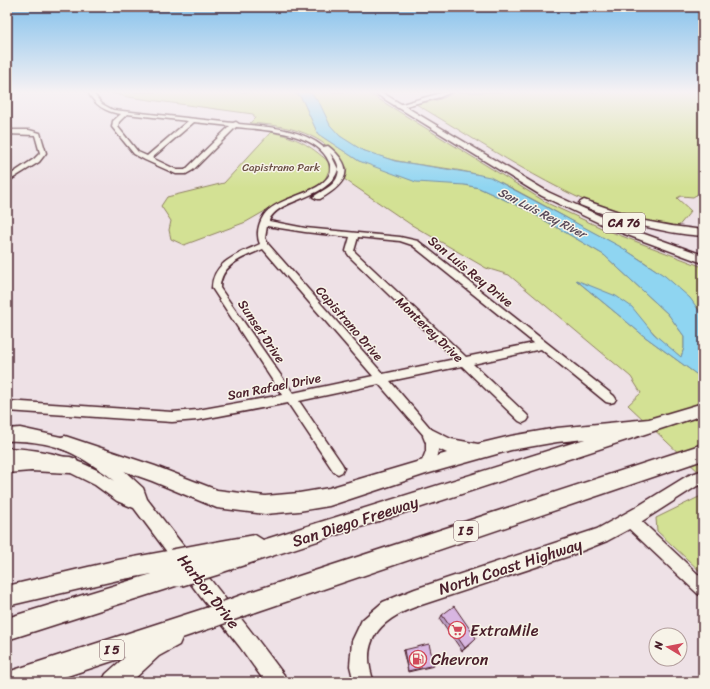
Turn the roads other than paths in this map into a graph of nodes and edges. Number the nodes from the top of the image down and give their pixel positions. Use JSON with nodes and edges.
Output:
{"nodes":[{"id":1,"x":115,"y":124,"type":"edge"},
{"id":2,"x":188,"y":124,"type":"edge"},
{"id":3,"x":236,"y":124,"type":"edge"},
{"id":4,"x":237,"y":124,"type":"edge"},
{"id":5,"x":434,"y":124,"type":"edge"},
{"id":6,"x":436,"y":124,"type":"edge"},
{"id":7,"x":7,"y":132,"type":"edge"},
{"id":8,"x":147,"y":159,"type":"junction"},
{"id":9,"x":7,"y":180,"type":"edge"},
{"id":10,"x":548,"y":188,"type":"junction"},
{"id":11,"x":265,"y":223,"type":"junction"},
{"id":12,"x":703,"y":232,"type":"edge"},
{"id":13,"x":355,"y":234,"type":"junction"},
{"id":14,"x":264,"y":245,"type":"junction"},
{"id":15,"x":703,"y":252,"type":"edge"},
{"id":16,"x":703,"y":259,"type":"edge"},
{"id":17,"x":543,"y":345,"type":"junction"},
{"id":18,"x":464,"y":361,"type":"junction"},
{"id":19,"x":380,"y":379,"type":"junction"},
{"id":20,"x":290,"y":398,"type":"junction"},
{"id":21,"x":610,"y":399,"type":"dead end"},
{"id":22,"x":7,"y":406,"type":"edge"},
{"id":23,"x":703,"y":409,"type":"edge"},
{"id":24,"x":523,"y":418,"type":"dead end"},
{"id":25,"x":649,"y":426,"type":"junction"},
{"id":26,"x":7,"y":435,"type":"edge"},
{"id":27,"x":431,"y":436,"type":"junction"},
{"id":28,"x":65,"y":443,"type":"junction"},
{"id":29,"x":483,"y":450,"type":"junction"},
{"id":30,"x":703,"y":452,"type":"edge"},
{"id":31,"x":7,"y":454,"type":"edge"},
{"id":32,"x":7,"y":465,"type":"edge"},
{"id":33,"x":70,"y":466,"type":"junction"},
{"id":34,"x":426,"y":466,"type":"junction"},
{"id":35,"x":338,"y":468,"type":"dead end"},
{"id":36,"x":697,"y":479,"type":"edge"},
{"id":37,"x":139,"y":502,"type":"junction"},
{"id":38,"x":630,"y":520,"type":"junction"},
{"id":39,"x":176,"y":568,"type":"junction"},
{"id":40,"x":703,"y":589,"type":"edge"},
{"id":41,"x":7,"y":596,"type":"edge"},
{"id":42,"x":209,"y":618,"type":"junction"},
{"id":43,"x":7,"y":629,"type":"edge"},
{"id":44,"x":14,"y":682,"type":"edge"},
{"id":45,"x":114,"y":682,"type":"edge"},
{"id":46,"x":277,"y":682,"type":"edge"},
{"id":47,"x":364,"y":682,"type":"edge"}],
"edges":[{"from":1,"to":8,"type":"street"},
{"from":2,"to":8,"type":"street"},
{"from":3,"to":8,"type":"street"},
{"from":4,"to":11,"type":"street"},
{"from":5,"to":16,"type":"highway","number":"CA 76"},
{"from":6,"to":10,"type":"highway","number":"CA 76"},
{"from":7,"to":9,"type":"street"},
{"from":10,"to":12,"type":"highway"},
{"from":10,"to":15,"type":"highway","number":"CA 76"},
{"from":11,"to":13,"type":"street","name":"San Luis Rey Drive"},
{"from":11,"to":14,"type":"street"},
{"from":13,"to":17,"type":"street","name":"San Luis Rey Drive"},
{"from":13,"to":18,"type":"street","name":"Monterey Drive"},
{"from":14,"to":19,"type":"street","name":"Capistrano Drive"},
{"from":14,"to":20,"type":"street","name":"Sunset Drive"},
{"from":17,"to":18,"type":"street","name":"San Rafael Drive"},
{"from":17,"to":21,"type":"street","name":"San Luis Rey Drive"},
{"from":18,"to":19,"type":"street","name":"San Rafael Drive"},
{"from":18,"to":24,"type":"street","name":"Monterey Drive"},
{"from":19,"to":20,"type":"street","name":"San Rafael Drive"},
{"from":19,"to":27,"type":"street","name":"Capistrano Drive"},
{"from":20,"to":22,"type":"street","name":"San Rafael Drive"},
{"from":20,"to":35,"type":"street","name":"Sunset Drive"},
{"from":23,"to":25,"type":"highway","name":"San Diego Freeway"},
{"from":25,"to":29,"type":"highway"},
{"from":25,"to":39,"type":"highway","name":"San Diego Freeway","bridge":true},
{"from":26,"to":28,"type":"main road","name":"Harbor Drive"},
{"from":27,"to":29,"type":"highway"},
{"from":27,"to":34,"type":"street"},
{"from":28,"to":34,"type":"highway"},
{"from":28,"to":37,"type":"main road","name":"Harbor Drive"},
{"from":29,"to":34,"type":"highway"},
{"from":30,"to":42,"type":"highway","number":"I 5","bridge":true},
{"from":31,"to":33,"type":"main road"},
{"from":32,"to":33,"type":"highway"},
{"from":33,"to":37,"type":"main road"},
{"from":36,"to":38,"type":"main road","name":"North Coast Highway"},
{"from":37,"to":46,"type":"main road","name":"Harbor Drive"},
{"from":38,"to":40,"type":"street"},
{"from":38,"to":47,"type":"main road","name":"North Coast Highway"},
{"from":39,"to":41,"type":"highway"},
{"from":39,"to":43,"type":"highway","name":"San Diego Freeway"},
{"from":42,"to":44,"type":"highway","number":"I 5"},
{"from":42,"to":45,"type":"highway"}]}
